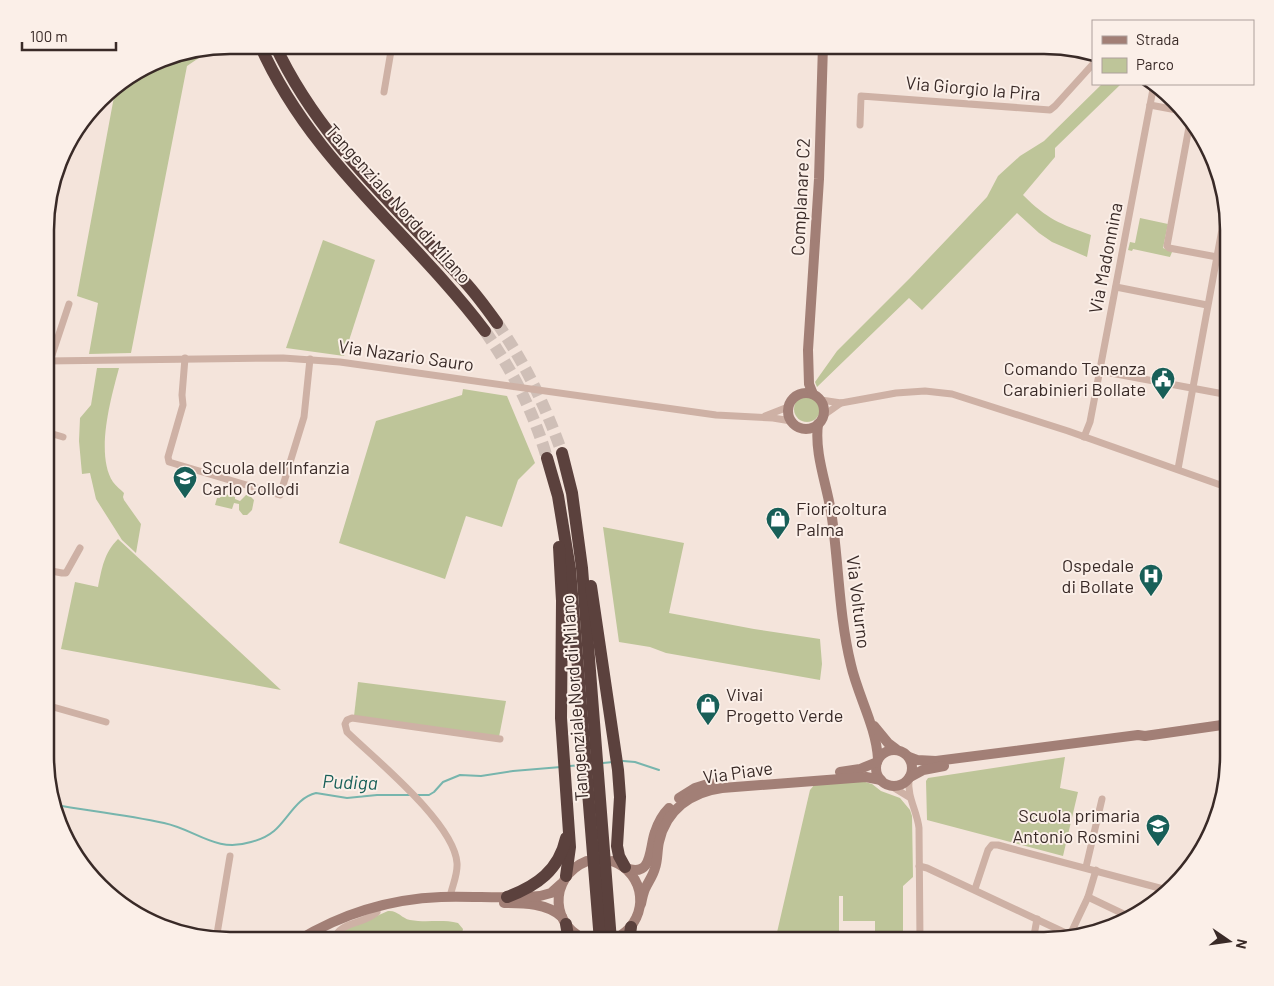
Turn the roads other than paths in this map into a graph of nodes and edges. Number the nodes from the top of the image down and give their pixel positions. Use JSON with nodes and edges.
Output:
{"nodes":[{"id":1,"x":265,"y":54,"type":"edge"},
{"id":2,"x":280,"y":54,"type":"edge"},
{"id":3,"x":390,"y":54,"type":"edge"},
{"id":4,"x":823,"y":54,"type":"edge"},
{"id":5,"x":1092,"y":65,"type":"edge"},
{"id":6,"x":1153,"y":91,"type":"edge"},
{"id":7,"x":384,"y":92,"type":"dead end"},
{"id":8,"x":1150,"y":105,"type":"junction"},
{"id":9,"x":1173,"y":109,"type":"edge"},
{"id":10,"x":860,"y":125,"type":"dead end"},
{"id":11,"x":1189,"y":129,"type":"edge"},
{"id":12,"x":1220,"y":240,"type":"edge"},
{"id":13,"x":1217,"y":257,"type":"junction"},
{"id":14,"x":1116,"y":288,"type":"junction"},
{"id":15,"x":69,"y":304,"type":"dead end"},
{"id":16,"x":1208,"y":305,"type":"junction"},
{"id":17,"x":498,"y":323,"type":"tunnel mouth"},
{"id":18,"x":485,"y":331,"type":"tunnel mouth"},
{"id":19,"x":54,"y":345,"type":"edge"},
{"id":20,"x":808,"y":350,"type":"junction"},
{"id":21,"x":185,"y":358,"type":"junction"},
{"id":22,"x":310,"y":359,"type":"junction"},
{"id":23,"x":54,"y":361,"type":"edge"},
{"id":24,"x":1100,"y":371,"type":"junction"},
{"id":25,"x":1192,"y":388,"type":"junction"},
{"id":26,"x":1220,"y":393,"type":"edge"},
{"id":27,"x":798,"y":394,"type":"junction"},
{"id":28,"x":817,"y":397,"type":"junction"},
{"id":29,"x":840,"y":402,"type":"junction"},
{"id":30,"x":788,"y":407,"type":"junction"},
{"id":31,"x":760,"y":417,"type":"junction"},
{"id":32,"x":821,"y":420,"type":"junction"},
{"id":33,"x":791,"y":421,"type":"junction"},
{"id":34,"x":802,"y":429,"type":"junction"},
{"id":35,"x":54,"y":434,"type":"edge"},
{"id":36,"x":63,"y":437,"type":"dead end"},
{"id":37,"x":1084,"y":437,"type":"junction"},
{"id":38,"x":818,"y":452,"type":"junction"},
{"id":39,"x":1178,"y":469,"type":"junction"},
{"id":40,"x":1220,"y":485,"type":"edge"},
{"id":41,"x":80,"y":548,"type":"dead end"},
{"id":42,"x":54,"y":572,"type":"edge"},
{"id":43,"x":54,"y":707,"type":"edge"},
{"id":44,"x":106,"y":722,"type":"dead end"},
{"id":45,"x":872,"y":723,"type":"junction"},
{"id":46,"x":1220,"y":725,"type":"edge"},
{"id":47,"x":1145,"y":736,"type":"junction"},
{"id":48,"x":500,"y":739,"type":"dead end"},
{"id":49,"x":896,"y":749,"type":"junction"},
{"id":50,"x":910,"y":757,"type":"junction"},
{"id":51,"x":592,"y":760,"type":"junction"},
{"id":52,"x":878,"y":760,"type":"junction"},
{"id":53,"x":593,"y":774,"type":"junction"},
{"id":54,"x":910,"y":778,"type":"junction"},
{"id":55,"x":881,"y":780,"type":"junction"},
{"id":56,"x":891,"y":786,"type":"junction"},
{"id":57,"x":909,"y":798,"type":"junction"},
{"id":58,"x":1102,"y":799,"type":"dead end"},
{"id":59,"x":569,"y":825,"type":"junction"},
{"id":60,"x":230,"y":856,"type":"dead end"},
{"id":61,"x":587,"y":861,"type":"dead end"},
{"id":62,"x":612,"y":861,"type":"dead end"},
{"id":63,"x":919,"y":866,"type":"junction"},
{"id":64,"x":1086,"y":867,"type":"junction"},
{"id":65,"x":625,"y":868,"type":"junction"},
{"id":66,"x":1096,"y":870,"type":"junction"},
{"id":67,"x":564,"y":880,"type":"junction"},
{"id":68,"x":1161,"y":888,"type":"edge"},
{"id":69,"x":975,"y":890,"type":"junction"},
{"id":70,"x":450,"y":897,"type":"junction"},
{"id":71,"x":508,"y":897,"type":"junction"},
{"id":72,"x":1088,"y":898,"type":"junction"},
{"id":73,"x":641,"y":904,"type":"junction"},
{"id":74,"x":377,"y":912,"type":"junction"},
{"id":75,"x":1123,"y":914,"type":"edge"},
{"id":76,"x":1037,"y":919,"type":"junction"},
{"id":77,"x":564,"y":921,"type":"junction"},
{"id":78,"x":631,"y":927,"type":"joint"},
{"id":79,"x":1072,"y":930,"type":"edge"},
{"id":80,"x":1063,"y":931,"type":"edge"},
{"id":81,"x":217,"y":932,"type":"edge"},
{"id":82,"x":314,"y":932,"type":"edge"},
{"id":83,"x":324,"y":932,"type":"edge"},
{"id":84,"x":337,"y":932,"type":"edge"},
{"id":85,"x":567,"y":932,"type":"edge"},
{"id":86,"x":574,"y":932,"type":"edge"},
{"id":87,"x":600,"y":932,"type":"edge"},
{"id":88,"x":619,"y":932,"type":"edge"},
{"id":89,"x":626,"y":932,"type":"edge"},
{"id":90,"x":920,"y":932,"type":"edge"},
{"id":91,"x":1035,"y":932,"type":"edge"}],
"edges":[{"from":1,"to":18,"type":"highway","name":"Tangenziale Nord di Milano"},
{"from":2,"to":17,"type":"highway","name":"Tangenziale Nord di Milano"},
{"from":3,"to":7,"type":"street"},
{"from":4,"to":20,"type":"street","name":"Complanare C2"},
{"from":5,"to":10,"type":"street","name":"Via Giorgio la Pira"},
{"from":6,"to":8,"type":"street","name":"Via Madonnina"},
{"from":8,"to":9,"type":"street"},
{"from":8,"to":14,"type":"street","name":"Via Madonnina"},
{"from":11,"to":13,"type":"street"},
{"from":12,"to":13,"type":"street"},
{"from":13,"to":16,"type":"street"},
{"from":14,"to":16,"type":"street"},
{"from":14,"to":24,"type":"street","name":"Via Madonnina"},
{"from":15,"to":19,"type":"street"},
{"from":16,"to":25,"type":"street"},
{"from":20,"to":27,"type":"street","name":"Complanare C2"},
{"from":20,"to":28,"type":"street","name":"Complanare C2"},
{"from":21,"to":22,"type":"street","name":"Via Nazario Sauro"},
{"from":21,"to":22,"type":"street"},
{"from":21,"to":23,"type":"street","name":"Via Nazario Sauro"},
{"from":22,"to":31,"type":"street","name":"Via Nazario Sauro"},
{"from":24,"to":25,"type":"street"},
{"from":24,"to":37,"type":"street","name":"Via Madonnina"},
{"from":25,"to":26,"type":"street"},
{"from":25,"to":39,"type":"street"},
{"from":27,"to":28,"type":"street"},
{"from":27,"to":30,"type":"street"},
{"from":28,"to":29,"type":"street"},
{"from":28,"to":32,"type":"street"},
{"from":29,"to":32,"type":"street"},
{"from":29,"to":37,"type":"street"},
{"from":30,"to":31,"type":"street","name":"Via Nazario Sauro"},
{"from":30,"to":33,"type":"street"},
{"from":31,"to":33,"type":"street","name":"Via Nazario Sauro"},
{"from":32,"to":34,"type":"street"},
{"from":32,"to":38,"type":"street","name":"Via Volturno"},
{"from":33,"to":34,"type":"street"},
{"from":34,"to":38,"type":"street","name":"Via Volturno"},
{"from":35,"to":36,"type":"street"},
{"from":37,"to":39,"type":"street"},
{"from":38,"to":45,"type":"street","name":"Via Volturno"},
{"from":39,"to":40,"type":"street"},
{"from":41,"to":42,"type":"street"},
{"from":43,"to":44,"type":"street"},
{"from":45,"to":49,"type":"street","name":"Via Volturno"},
{"from":45,"to":52,"type":"street","name":"Via Volturno"},
{"from":46,"to":47,"type":"street"},
{"from":47,"to":50,"type":"street"},
{"from":47,"to":54,"type":"street"},
{"from":48,"to":70,"type":"street"},
{"from":49,"to":50,"type":"street"},
{"from":49,"to":52,"type":"street"},
{"from":50,"to":54,"type":"street"},
{"from":51,"to":53,"type":"highway","name":"Tangenziale Nord di Milano"},
{"from":51,"to":59,"type":"highway","name":"Tangenziale Nord di Milano"},
{"from":51,"to":65,"type":"highway","name":"Tangenziale Nord di Milano"},
{"from":52,"to":55,"type":"street"},
{"from":52,"to":65,"type":"street","name":"Via Piave"},
{"from":53,"to":87,"type":"highway","name":"Tangenziale Nord di Milano"},
{"from":53,"to":88,"type":"highway","name":"Tangenziale Nord di Milano"},
{"from":54,"to":56,"type":"street"},
{"from":54,"to":57,"type":"street"},
{"from":55,"to":56,"type":"street"},
{"from":55,"to":73,"type":"street","name":"Via Piave"},
{"from":56,"to":57,"type":"street"},
{"from":57,"to":63,"type":"street"},
{"from":58,"to":64,"type":"street"},
{"from":59,"to":67,"type":"highway"},
{"from":59,"to":71,"type":"highway"},
{"from":60,"to":81,"type":"street"},
{"from":61,"to":67,"type":"street"},
{"from":62,"to":65,"type":"street"},
{"from":63,"to":69,"type":"street"},
{"from":63,"to":90,"type":"street"},
{"from":64,"to":66,"type":"street"},
{"from":64,"to":69,"type":"street"},
{"from":65,"to":73,"type":"street"},
{"from":66,"to":68,"type":"street"},
{"from":66,"to":72,"type":"street"},
{"from":67,"to":71,"type":"street"},
{"from":67,"to":77,"type":"street"},
{"from":69,"to":76,"type":"street"},
{"from":70,"to":71,"type":"street"},
{"from":70,"to":82,"type":"street"},
{"from":72,"to":75,"type":"street"},
{"from":72,"to":79,"type":"street"},
{"from":73,"to":78,"type":"street","name":"Via Piave"},
{"from":74,"to":77,"type":"street"},
{"from":74,"to":83,"type":"street"},
{"from":74,"to":84,"type":"street"},
{"from":76,"to":80,"type":"street"},
{"from":76,"to":91,"type":"street"},
{"from":77,"to":85,"type":"highway"},
{"from":77,"to":86,"type":"street"},
{"from":78,"to":89,"type":"highway"}]}
